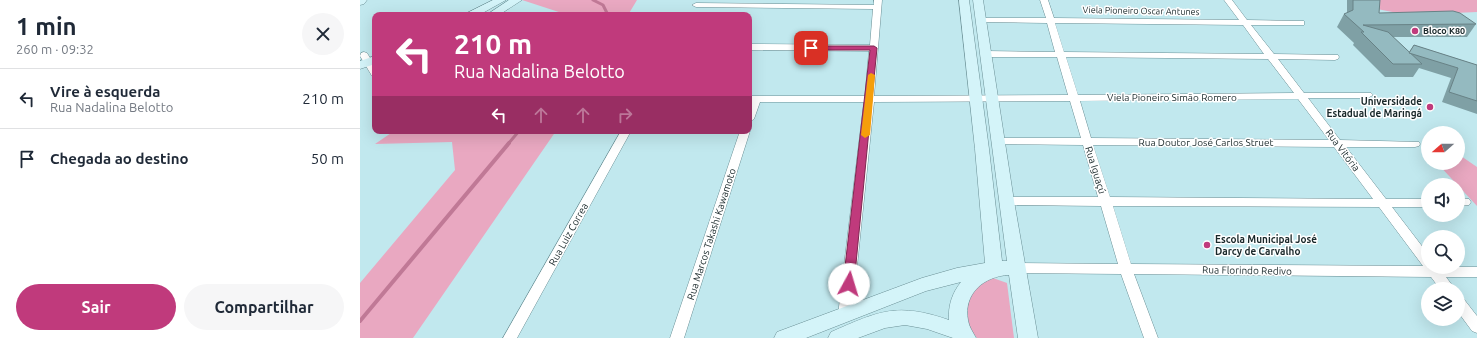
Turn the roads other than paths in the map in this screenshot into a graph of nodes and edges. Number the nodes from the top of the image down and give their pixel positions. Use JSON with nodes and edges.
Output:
{"nodes":[{"id":1,"x":501,"y":0,"type":"edge"},
{"id":2,"x":517,"y":0,"type":"edge"},
{"id":3,"x":964,"y":0,"type":"edge"},
{"id":4,"x":978,"y":0,"type":"edge"},
{"id":5,"x":1044,"y":0,"type":"edge"},
{"id":6,"x":1228,"y":0,"type":"edge"},
{"id":7,"x":878,"y":3,"type":"edge"},
{"id":8,"x":696,"y":5,"type":"edge"},
{"id":9,"x":477,"y":12,"type":"edge"},
{"id":10,"x":495,"y":12,"type":"edge"},
{"id":11,"x":980,"y":20,"type":"junction"},
{"id":12,"x":1050,"y":20,"type":"junction"},
{"id":13,"x":1245,"y":22,"type":"junction"},
{"id":14,"x":1301,"y":23,"type":"dead end"},
{"id":15,"x":752,"y":48,"type":"edge"},
{"id":16,"x":874,"y":48,"type":"junction"},
{"id":17,"x":985,"y":54,"type":"junction"},
{"id":18,"x":1061,"y":54,"type":"junction"},
{"id":19,"x":1270,"y":56,"type":"junction"},
{"id":20,"x":1335,"y":57,"type":"dead end"},
{"id":21,"x":367,"y":58,"type":"edge"},
{"id":22,"x":372,"y":68,"type":"edge"},
{"id":23,"x":1368,"y":95,"type":"dead end"},
{"id":24,"x":1301,"y":96,"type":"junction"},
{"id":25,"x":984,"y":97,"type":"junction"},
{"id":26,"x":752,"y":98,"type":"edge"},
{"id":27,"x":1074,"y":98,"type":"junction"},
{"id":28,"x":869,"y":99,"type":"junction"},
{"id":29,"x":624,"y":134,"type":"edge"},
{"id":30,"x":744,"y":134,"type":"edge"},
{"id":31,"x":997,"y":141,"type":"junction"},
{"id":32,"x":1087,"y":141,"type":"junction"},
{"id":33,"x":1337,"y":143,"type":"junction"},
{"id":34,"x":1415,"y":144,"type":"dead end"},
{"id":35,"x":1006,"y":201,"type":"junction"},
{"id":36,"x":1106,"y":202,"type":"junction"},
{"id":37,"x":1383,"y":203,"type":"junction"},
{"id":38,"x":1421,"y":203,"type":"edge"},
{"id":39,"x":1421,"y":253,"type":"edge"},
{"id":40,"x":1421,"y":267,"type":"edge"},
{"id":41,"x":994,"y":268,"type":"junction"},
{"id":42,"x":1016,"y":268,"type":"junction"},
{"id":43,"x":1126,"y":269,"type":"junction"},
{"id":44,"x":1465,"y":271,"type":"edge"},
{"id":45,"x":1477,"y":272,"type":"edge"},
{"id":46,"x":1465,"y":311,"type":"edge"},
{"id":47,"x":845,"y":315,"type":"junction"},
{"id":48,"x":1477,"y":327,"type":"edge"},
{"id":49,"x":965,"y":336,"type":"edge"},
{"id":50,"x":510,"y":338,"type":"edge"},
{"id":51,"x":677,"y":338,"type":"edge"},
{"id":52,"x":784,"y":338,"type":"edge"},
{"id":53,"x":838,"y":338,"type":"edge"},
{"id":54,"x":1028,"y":338,"type":"edge"},
{"id":55,"x":1151,"y":338,"type":"edge"}],
"edges":[{"from":1,"to":9,"type":"main road"},
{"from":2,"to":10,"type":"main road"},
{"from":3,"to":25,"type":"main road"},
{"from":4,"to":11,"type":"main road"},
{"from":5,"to":12,"type":"street","name":"Rua Iguaçú"},
{"from":6,"to":13,"type":"street","name":"Rua Vitória"},
{"from":7,"to":8,"type":"street"},
{"from":7,"to":16,"type":"street"},
{"from":11,"to":12,"type":"street","name":"Viela Pioneiro Oscar Antunes"},
{"from":11,"to":17,"type":"main road"},
{"from":12,"to":13,"type":"street","name":"Viela Pioneiro Oscar Antunes"},
{"from":12,"to":18,"type":"street","name":"Rua Iguaçú"},
{"from":13,"to":14,"type":"street","name":"Viela Pioneiro Oscar Antunes"},
{"from":13,"to":19,"type":"street","name":"Rua Vitória"},
{"from":15,"to":16,"type":"street"},
{"from":16,"to":28,"type":"street"},
{"from":17,"to":18,"type":"street"},
{"from":17,"to":25,"type":"main road"},
{"from":18,"to":19,"type":"street"},
{"from":18,"to":27,"type":"street","name":"Rua Iguaçú"},
{"from":19,"to":20,"type":"street"},
{"from":19,"to":24,"type":"street","name":"Rua Vitória"},
{"from":21,"to":22,"type":"street"},
{"from":23,"to":24,"type":"street","name":"Viela Pioneiro Simão Romero"},
{"from":24,"to":27,"type":"street","name":"Viela Pioneiro Simão Romero"},
{"from":24,"to":33,"type":"street","name":"Rua Vitória"},
{"from":25,"to":27,"type":"street","name":"Viela Pioneiro Simão Romero"},
{"from":25,"to":28,"type":"street","name":"Viela Pioneiro Simão Romero"},
{"from":25,"to":31,"type":"main road"},
{"from":25,"to":41,"type":"main road"},
{"from":26,"to":28,"type":"street","name":"Viela Pioneiro Simão Romero"},
{"from":27,"to":32,"type":"street","name":"Rua Iguaçú"},
{"from":28,"to":47,"type":"street"},
{"from":29,"to":50,"type":"street","name":"Rua Luiz Correa"},
{"from":30,"to":51,"type":"street","name":"Rua Marcos Takashi Kawamoto"},
{"from":31,"to":32,"type":"street","name":"Rua Doutor José Carlos Struet"},
{"from":31,"to":35,"type":"main road"},
{"from":32,"to":33,"type":"street","name":"Rua Doutor José Carlos Struet"},
{"from":32,"to":36,"type":"street","name":"Rua Iguaçú"},
{"from":33,"to":34,"type":"street","name":"Rua Doutor José Carlos Struet"},
{"from":33,"to":37,"type":"street","name":"Rua Vitória"},
{"from":35,"to":36,"type":"street"},
{"from":35,"to":42,"type":"main road"},
{"from":36,"to":37,"type":"street"},
{"from":36,"to":43,"type":"street","name":"Rua Iguaçú"},
{"from":37,"to":38,"type":"street"},
{"from":37,"to":39,"type":"street","name":"Rua Vitória"},
{"from":40,"to":43,"type":"street","name":"Rua Florindo Redivo"},
{"from":41,"to":42,"type":"main road"},
{"from":41,"to":47,"type":"main road"},
{"from":41,"to":49,"type":"main road"},
{"from":42,"to":43,"type":"street","name":"Rua Florindo Redivo"},
{"from":42,"to":54,"type":"main road"},
{"from":43,"to":55,"type":"street","name":"Rua Iguaçú"},
{"from":44,"to":45,"type":"street","name":"Rua Florindo Redivo"},
{"from":46,"to":48,"type":"street"},
{"from":47,"to":52,"type":"main road"},
{"from":49,"to":53,"type":"main road"}]}
